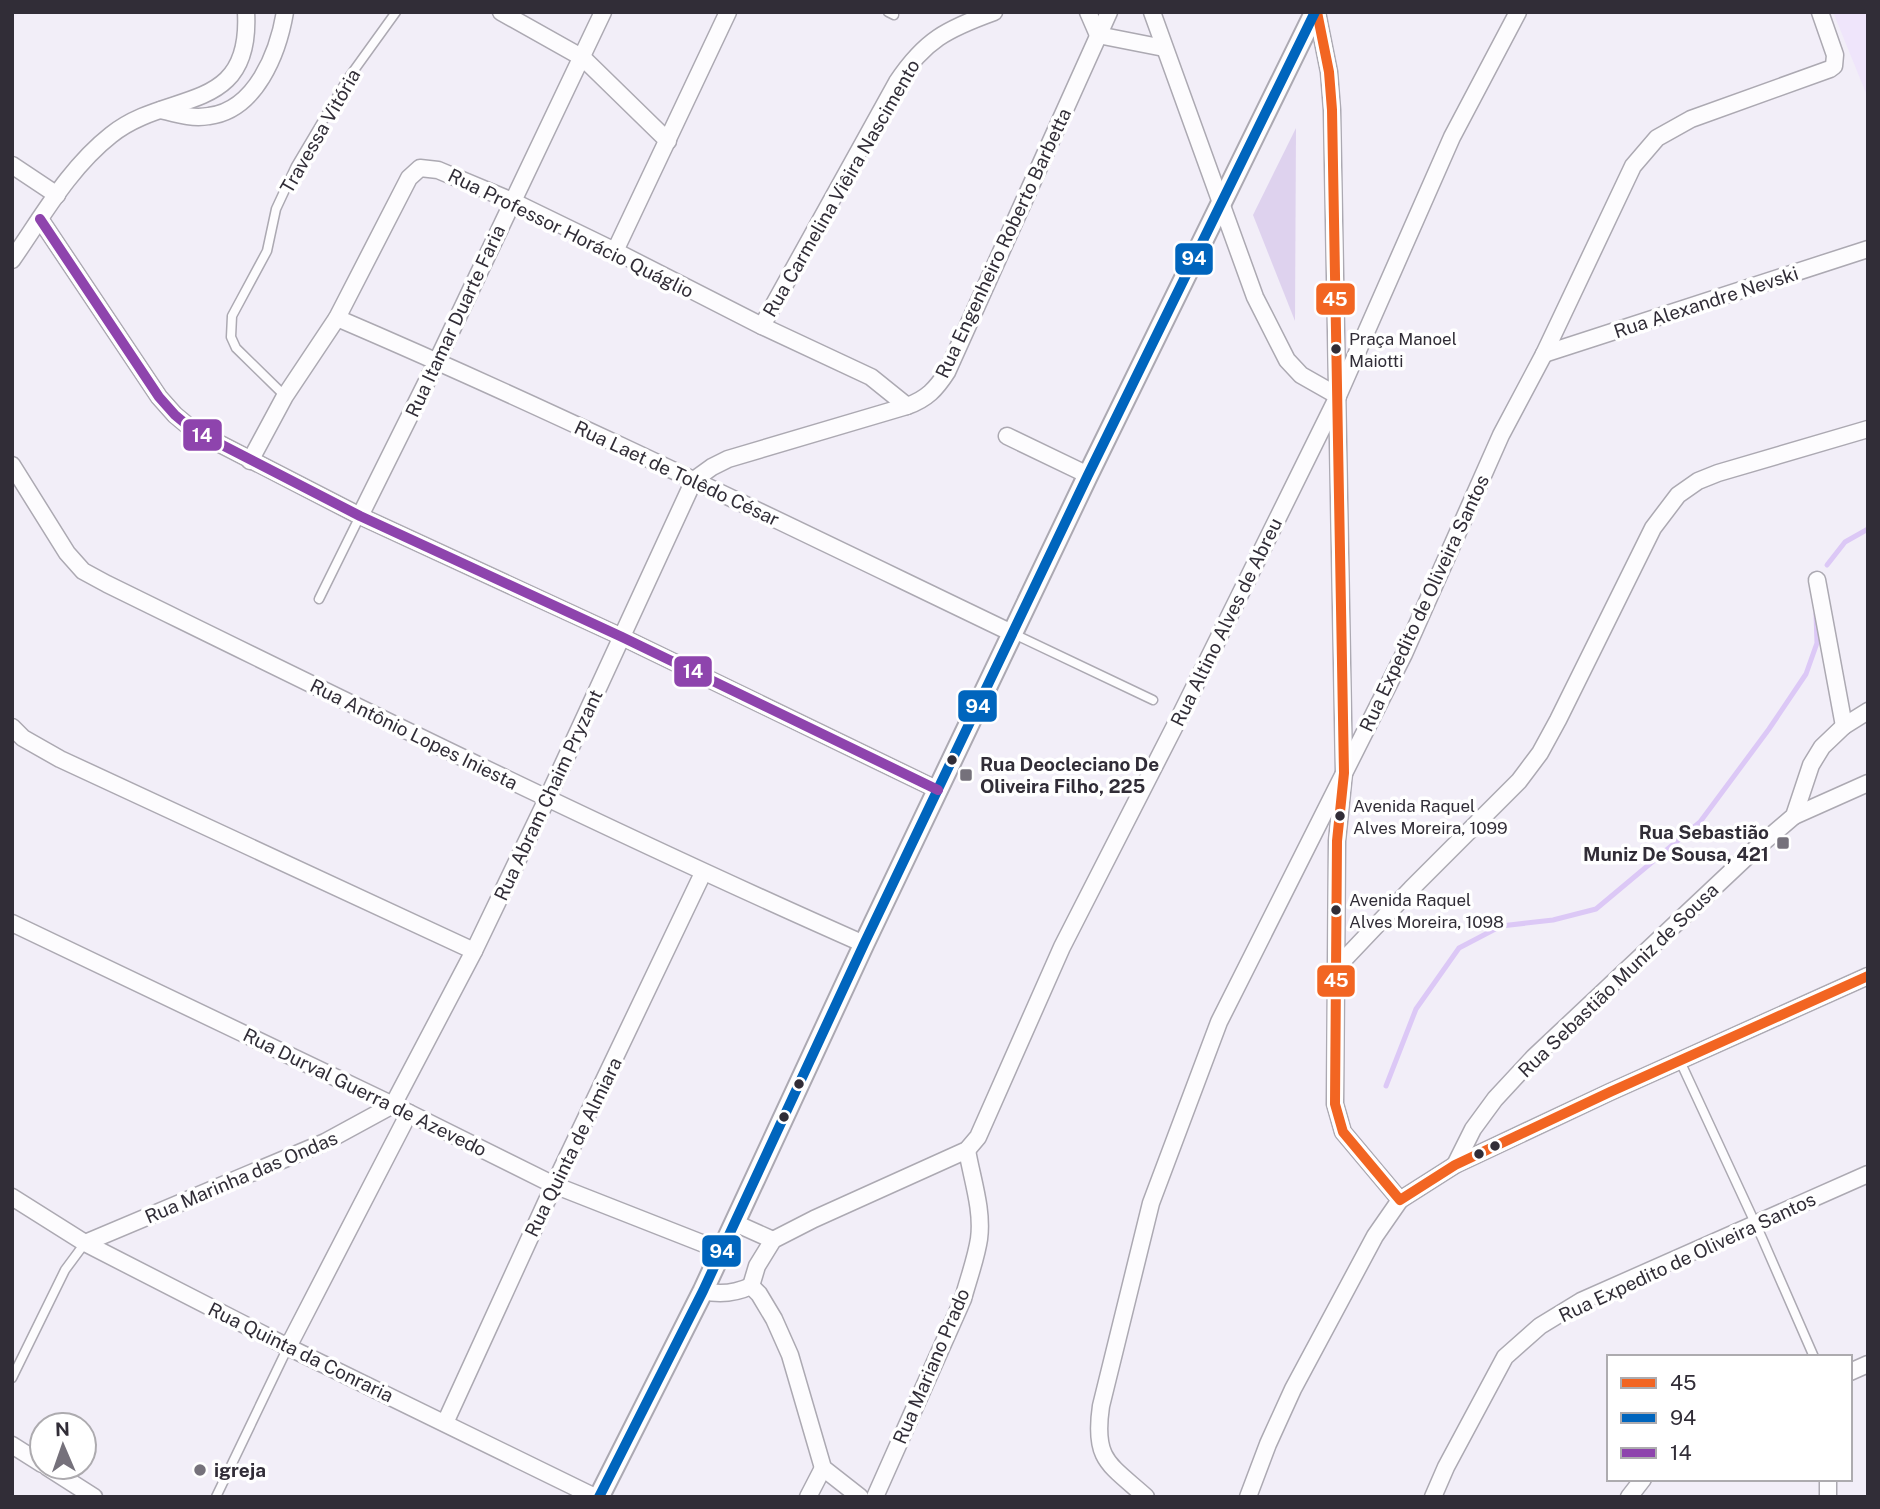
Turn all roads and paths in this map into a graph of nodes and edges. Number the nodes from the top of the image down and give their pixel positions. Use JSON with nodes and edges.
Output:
{"nodes":[{"id":1,"x":246,"y":12,"type":"edge"},
{"id":2,"x":285,"y":12,"type":"edge"},
{"id":3,"x":396,"y":12,"type":"edge"},
{"id":4,"x":502,"y":12,"type":"edge"},
{"id":5,"x":603,"y":12,"type":"edge"},
{"id":6,"x":728,"y":12,"type":"edge"},
{"id":7,"x":994,"y":12,"type":"edge"},
{"id":8,"x":1088,"y":12,"type":"edge"},
{"id":9,"x":1109,"y":12,"type":"edge"},
{"id":10,"x":1152,"y":12,"type":"edge"},
{"id":11,"x":1316,"y":12,"type":"edge"},
{"id":12,"x":1518,"y":12,"type":"edge"},
{"id":13,"x":1820,"y":12,"type":"edge"},
{"id":14,"x":1098,"y":35,"type":"junction"},
{"id":15,"x":1164,"y":48,"type":"junction"},
{"id":16,"x":583,"y":58,"type":"junction"},
{"id":17,"x":161,"y":110,"type":"junction"},
{"id":18,"x":668,"y":141,"type":"junction"},
{"id":19,"x":12,"y":164,"type":"edge"},
{"id":20,"x":57,"y":195,"type":"junction"},
{"id":21,"x":512,"y":201,"type":"junction"},
{"id":22,"x":1222,"y":203,"type":"junction"},
{"id":23,"x":40,"y":219,"type":"junction"},
{"id":24,"x":1868,"y":249,"type":"edge"},
{"id":25,"x":615,"y":251,"type":"junction"},
{"id":26,"x":12,"y":260,"type":"edge"},
{"id":27,"x":337,"y":318,"type":"junction"},
{"id":28,"x":762,"y":326,"type":"junction"},
{"id":29,"x":1544,"y":354,"type":"junction"},
{"id":30,"x":437,"y":361,"type":"junction"},
{"id":31,"x":285,"y":396,"type":"junction"},
{"id":32,"x":1338,"y":396,"type":"junction"},
{"id":33,"x":907,"y":406,"type":"junction"},
{"id":34,"x":1868,"y":429,"type":"edge"},
{"id":35,"x":1007,"y":436,"type":"dead end"},
{"id":36,"x":250,"y":461,"type":"junction"},
{"id":37,"x":12,"y":465,"type":"edge"},
{"id":38,"x":1088,"y":475,"type":"junction"},
{"id":39,"x":694,"y":480,"type":"junction"},
{"id":40,"x":360,"y":516,"type":"junction"},
{"id":41,"x":1817,"y":580,"type":"dead end"},
{"id":42,"x":319,"y":599,"type":"dead end"},
{"id":43,"x":1014,"y":634,"type":"junction"},
{"id":44,"x":622,"y":637,"type":"junction"},
{"id":45,"x":1153,"y":700,"type":"dead end"},
{"id":46,"x":1868,"y":711,"type":"edge"},
{"id":47,"x":1844,"y":726,"type":"junction"},
{"id":48,"x":12,"y":727,"type":"edge"},
{"id":49,"x":1344,"y":773,"type":"junction"},
{"id":50,"x":1868,"y":783,"type":"edge"},
{"id":51,"x":938,"y":790,"type":"junction"},
{"id":52,"x":547,"y":799,"type":"junction"},
{"id":53,"x":1794,"y":816,"type":"junction"},
{"id":54,"x":703,"y":873,"type":"junction"},
{"id":55,"x":12,"y":923,"type":"edge"},
{"id":56,"x":864,"y":944,"type":"junction"},
{"id":57,"x":474,"y":951,"type":"junction"},
{"id":58,"x":1336,"y":968,"type":"junction"},
{"id":59,"x":1868,"y":976,"type":"edge"},
{"id":60,"x":1680,"y":1060,"type":"junction"},
{"id":61,"x":393,"y":1105,"type":"junction"},
{"id":62,"x":409,"y":1113,"type":"junction"},
{"id":63,"x":967,"y":1150,"type":"junction"},
{"id":64,"x":1455,"y":1165,"type":"junction"},
{"id":65,"x":1868,"y":1174,"type":"edge"},
{"id":66,"x":554,"y":1185,"type":"junction"},
{"id":67,"x":12,"y":1198,"type":"edge"},
{"id":68,"x":1400,"y":1200,"type":"junction"},
{"id":69,"x":735,"y":1223,"type":"junction"},
{"id":70,"x":1756,"y":1225,"type":"junction"},
{"id":71,"x":773,"y":1240,"type":"junction"},
{"id":72,"x":85,"y":1243,"type":"junction"},
{"id":73,"x":722,"y":1251,"type":"junction"},
{"id":74,"x":751,"y":1286,"type":"junction"},
{"id":75,"x":704,"y":1291,"type":"junction"},
{"id":76,"x":288,"y":1347,"type":"junction"},
{"id":77,"x":1813,"y":1355,"type":"edge"},
{"id":78,"x":1868,"y":1364,"type":"edge"},
{"id":79,"x":1852,"y":1371,"type":"edge"},
{"id":80,"x":12,"y":1378,"type":"edge"},
{"id":81,"x":445,"y":1423,"type":"junction"},
{"id":82,"x":12,"y":1445,"type":"edge"},
{"id":83,"x":28,"y":1455,"type":"edge"},
{"id":84,"x":823,"y":1468,"type":"junction"},
{"id":85,"x":69,"y":1481,"type":"edge"},
{"id":86,"x":1641,"y":1481,"type":"edge"},
{"id":87,"x":94,"y":1497,"type":"edge"},
{"id":88,"x":216,"y":1497,"type":"edge"},
{"id":89,"x":597,"y":1497,"type":"edge"},
{"id":90,"x":808,"y":1497,"type":"edge"},
{"id":91,"x":860,"y":1497,"type":"edge"},
{"id":92,"x":875,"y":1497,"type":"edge"},
{"id":93,"x":1146,"y":1497,"type":"edge"},
{"id":94,"x":1248,"y":1497,"type":"edge"},
{"id":95,"x":1433,"y":1497,"type":"edge"},
{"id":96,"x":1629,"y":1497,"type":"edge"}],
"edges":[{"from":1,"to":17,"type":"street"},
{"from":2,"to":17,"type":"street"},
{"from":3,"to":31,"type":"lane","name":"Travessa Vitória"},
{"from":4,"to":16,"type":"street"},
{"from":5,"to":16,"type":"street","name":"Rua Itamar Duarte Faria"},
{"from":6,"to":18,"type":"street"},
{"from":7,"to":28,"type":"street","name":"Rua Carmelina Viêira Nascimento"},
{"from":8,"to":14,"type":"street"},
{"from":9,"to":14,"type":"street","name":"Rua Engenheiro Roberto Barbetta"},
{"from":10,"to":15,"type":"street"},
{"from":11,"to":22,"type":"street"},
{"from":11,"to":32,"type":"street"},
{"from":12,"to":32,"type":"street","name":"Rua Altino Alves de Abreu"},
{"from":13,"to":29,"type":"street","name":"Rua Expedito de Oliveira Santos"},
{"from":14,"to":15,"type":"street"},
{"from":14,"to":33,"type":"street","name":"Rua Engenheiro Roberto Barbetta"},
{"from":15,"to":22,"type":"street"},
{"from":16,"to":18,"type":"street"},
{"from":16,"to":21,"type":"street","name":"Rua Itamar Duarte Faria"},
{"from":17,"to":20,"type":"street"},
{"from":18,"to":25,"type":"street"},
{"from":19,"to":20,"type":"street"},
{"from":20,"to":23,"type":"street"},
{"from":21,"to":25,"type":"street","name":"Rua Professor Horácio Quáglio"},
{"from":21,"to":27,"type":"street","name":"Rua Professor Horácio Quáglio"},
{"from":21,"to":30,"type":"street","name":"Rua Itamar Duarte Faria"},
{"from":22,"to":32,"type":"street"},
{"from":22,"to":38,"type":"street"},
{"from":23,"to":26,"type":"street"},
{"from":23,"to":36,"type":"street"},
{"from":24,"to":29,"type":"street","name":"Rua Alexandre Nevski"},
{"from":25,"to":28,"type":"street","name":"Rua Professor Horácio Quáglio"},
{"from":27,"to":30,"type":"street","name":"Rua Laet de Tolêdo César"},
{"from":27,"to":31,"type":"street","name":"Rua Professor Horácio Quáglio"},
{"from":28,"to":33,"type":"street","name":"Rua Professor Horácio Quáglio"},
{"from":29,"to":49,"type":"street","name":"Rua Expedito de Oliveira Santos"},
{"from":30,"to":39,"type":"street","name":"Rua Laet de Tolêdo César"},
{"from":30,"to":40,"type":"street","name":"Rua Itamar Duarte Faria"},
{"from":31,"to":36,"type":"street","name":"Rua Professor Horácio Quáglio"},
{"from":32,"to":49,"type":"street"},
{"from":32,"to":63,"type":"street","name":"Rua Altino Alves de Abreu"},
{"from":33,"to":39,"type":"street","name":"Rua Engenheiro Roberto Barbetta"},
{"from":34,"to":58,"type":"street"},
{"from":35,"to":38,"type":"street"},
{"from":36,"to":40,"type":"street"},
{"from":37,"to":52,"type":"street","name":"Rua Antônio Lopes Iniesta"},
{"from":38,"to":43,"type":"street"},
{"from":39,"to":43,"type":"street","name":"Rua Laet de Tolêdo César"},
{"from":39,"to":44,"type":"street","name":"Rua Abram Chaim Pryzant"},
{"from":40,"to":42,"type":"lane"},
{"from":40,"to":44,"type":"street"},
{"from":41,"to":47,"type":"street"},
{"from":43,"to":45,"type":"lane"},
{"from":43,"to":51,"type":"street"},
{"from":44,"to":51,"type":"street"},
{"from":44,"to":52,"type":"street","name":"Rua Abram Chaim Pryzant"},
{"from":46,"to":47,"type":"street"},
{"from":47,"to":53,"type":"street"},
{"from":48,"to":57,"type":"street"},
{"from":49,"to":58,"type":"street"},
{"from":49,"to":93,"type":"street","name":"Rua Expedito de Oliveira Santos"},
{"from":50,"to":53,"type":"street"},
{"from":51,"to":56,"type":"street"},
{"from":52,"to":54,"type":"street","name":"Rua Antônio Lopes Iniesta"},
{"from":52,"to":57,"type":"street","name":"Rua Abram Chaim Pryzant"},
{"from":53,"to":64,"type":"street","name":"Rua Sebastião Muniz de Sousa"},
{"from":54,"to":56,"type":"street","name":"Rua Antônio Lopes Iniesta"},
{"from":54,"to":66,"type":"street","name":"Rua Quinta de Almiara"},
{"from":55,"to":61,"type":"street","name":"Rua Durval Guerra de Azevedo"},
{"from":56,"to":69,"type":"street"},
{"from":57,"to":61,"type":"street","name":"Rua Abram Chaim Pryzant"},
{"from":58,"to":68,"type":"street"},
{"from":59,"to":60,"type":"street"},
{"from":60,"to":64,"type":"street"},
{"from":60,"to":70,"type":"lane"},
{"from":61,"to":62,"type":"street","name":"Rua Durval Guerra de Azevedo"},
{"from":61,"to":72,"type":"street","name":"Rua Marinha das Ondas"},
{"from":62,"to":66,"type":"street","name":"Rua Durval Guerra de Azevedo"},
{"from":62,"to":76,"type":"street"},
{"from":63,"to":71,"type":"street"},
{"from":63,"to":92,"type":"street","name":"Rua Mariano Prado"},
{"from":64,"to":68,"type":"street"},
{"from":65,"to":70,"type":"street","name":"Rua Expedito de Oliveira Santos"},
{"from":66,"to":73,"type":"street","name":"Rua Durval Guerra de Azevedo"},
{"from":66,"to":81,"type":"street","name":"Rua Quinta de Almiara"},
{"from":67,"to":72,"type":"street","name":"Rua Quinta da Conraria"},
{"from":68,"to":94,"type":"street"},
{"from":69,"to":71,"type":"street"},
{"from":69,"to":73,"type":"street"},
{"from":70,"to":77,"type":"lane"},
{"from":70,"to":95,"type":"street","name":"Rua Expedito de Oliveira Santos"},
{"from":71,"to":74,"type":"street"},
{"from":72,"to":76,"type":"street","name":"Rua Quinta da Conraria"},
{"from":72,"to":80,"type":"lane"},
{"from":73,"to":75,"type":"street"},
{"from":74,"to":75,"type":"street"},
{"from":74,"to":84,"type":"street"},
{"from":75,"to":89,"type":"street"},
{"from":76,"to":81,"type":"street","name":"Rua Quinta da Conraria"},
{"from":76,"to":88,"type":"lane"},
{"from":78,"to":79,"type":"street"},
{"from":81,"to":89,"type":"street","name":"Rua Quinta da Conraria"},
{"from":82,"to":83,"type":"street"},
{"from":84,"to":90,"type":"street"},
{"from":84,"to":91,"type":"street"},
{"from":85,"to":87,"type":"street"},
{"from":86,"to":96,"type":"street"}]}
